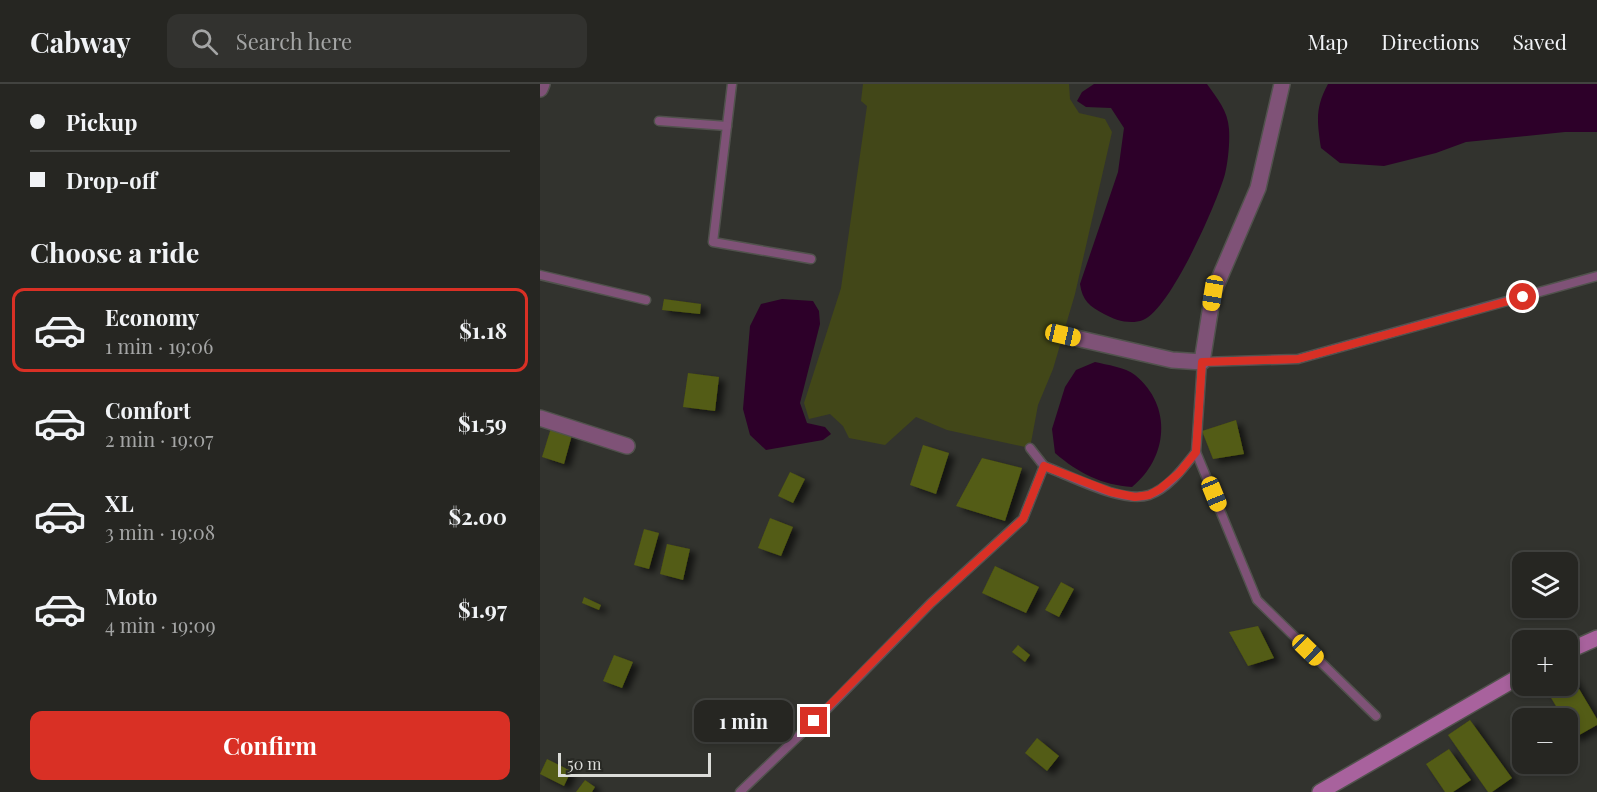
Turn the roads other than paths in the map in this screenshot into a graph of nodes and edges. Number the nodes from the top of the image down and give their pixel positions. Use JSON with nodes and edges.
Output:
{"nodes":[{"id":1,"x":542,"y":84,"type":"edge"},
{"id":2,"x":732,"y":84,"type":"edge"},
{"id":3,"x":1282,"y":84,"type":"edge"},
{"id":4,"x":540,"y":89,"type":"edge"},
{"id":5,"x":659,"y":121,"type":"dead end"},
{"id":6,"x":727,"y":126,"type":"junction"},
{"id":7,"x":811,"y":259,"type":"dead end"},
{"id":8,"x":540,"y":275,"type":"edge"},
{"id":9,"x":1597,"y":276,"type":"edge"},
{"id":10,"x":646,"y":300,"type":"dead end"},
{"id":11,"x":1063,"y":335,"type":"dead end"},
{"id":12,"x":1202,"y":362,"type":"junction"},
{"id":13,"x":540,"y":418,"type":"edge"},
{"id":14,"x":627,"y":446,"type":"dead end"},
{"id":15,"x":1030,"y":448,"type":"dead end"},
{"id":16,"x":1196,"y":452,"type":"junction"},
{"id":17,"x":1044,"y":466,"type":"junction"},
{"id":18,"x":1597,"y":638,"type":"edge"},
{"id":19,"x":1578,"y":647,"type":"edge"},
{"id":20,"x":1512,"y":681,"type":"edge"},
{"id":21,"x":1376,"y":717,"type":"dead end"},
{"id":22,"x":740,"y":792,"type":"edge"},
{"id":23,"x":1320,"y":792,"type":"edge"}],
"edges":[{"from":1,"to":4,"type":"street"},
{"from":2,"to":6,"type":"lane"},
{"from":3,"to":12,"type":"street"},
{"from":5,"to":6,"type":"lane"},
{"from":6,"to":7,"type":"lane"},
{"from":8,"to":10,"type":"lane"},
{"from":9,"to":12,"type":"lane"},
{"from":11,"to":12,"type":"street"},
{"from":12,"to":16,"type":"lane"},
{"from":13,"to":14,"type":"street"},
{"from":15,"to":17,"type":"lane"},
{"from":16,"to":17,"type":"lane"},
{"from":16,"to":21,"type":"lane"},
{"from":17,"to":22,"type":"lane"},
{"from":18,"to":19,"type":"main road"},
{"from":20,"to":23,"type":"main road"}]}
